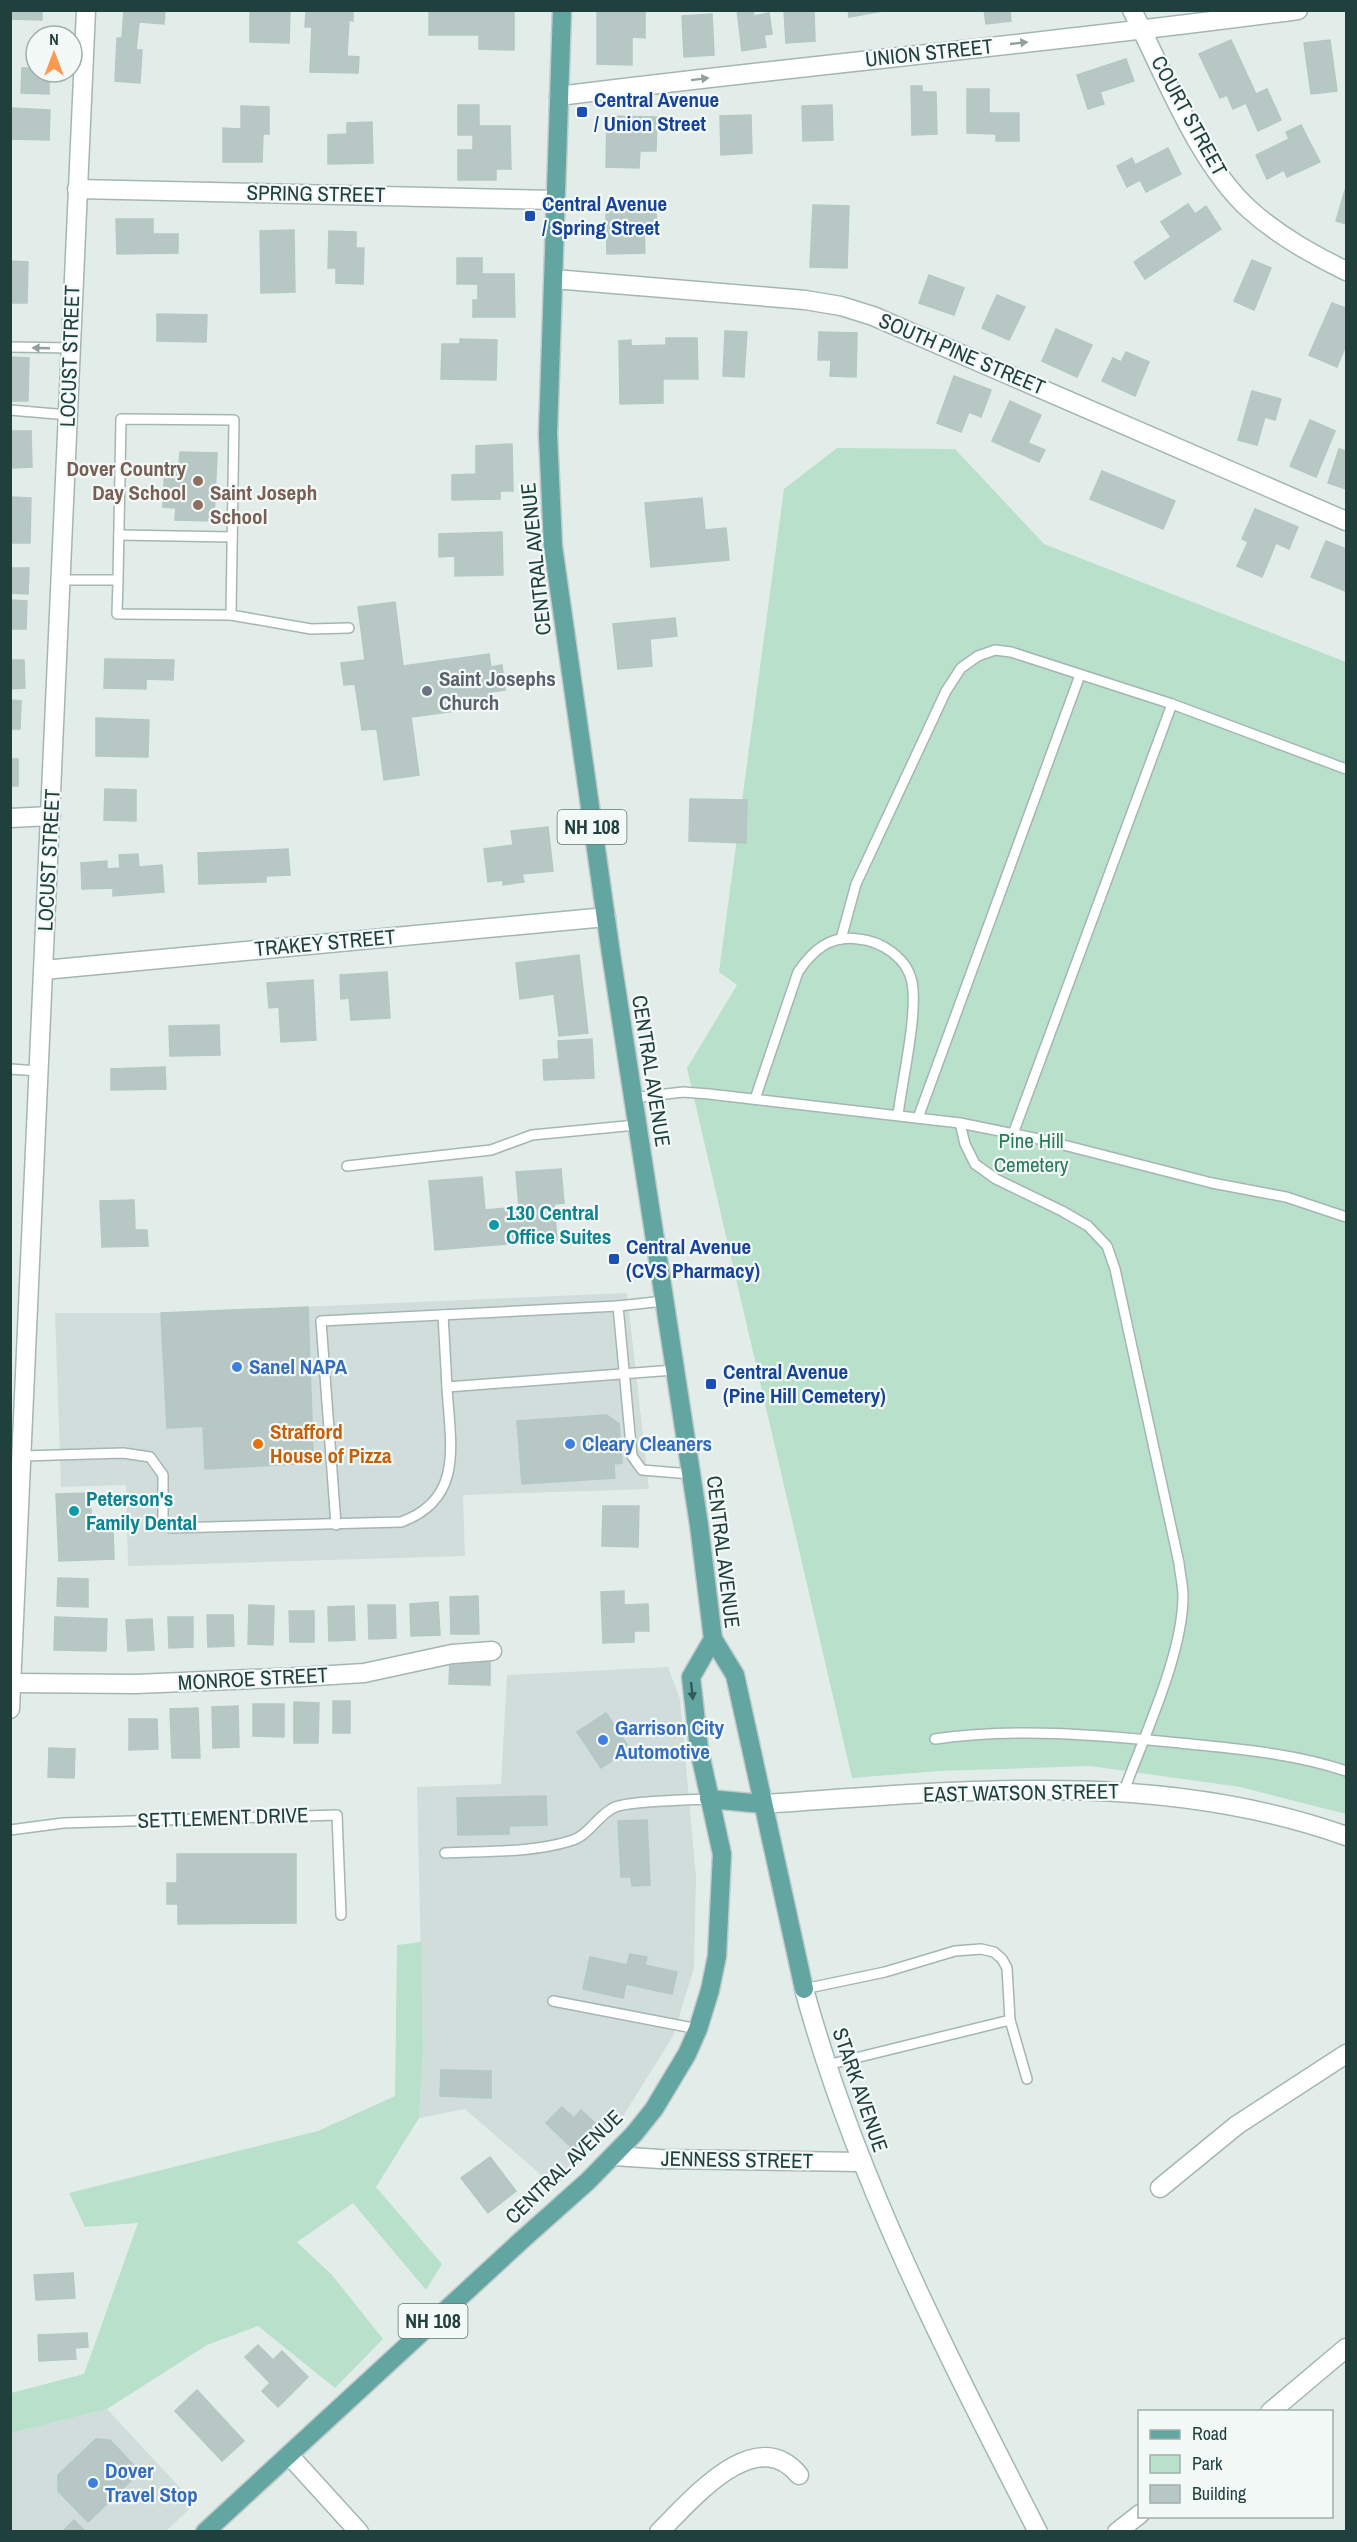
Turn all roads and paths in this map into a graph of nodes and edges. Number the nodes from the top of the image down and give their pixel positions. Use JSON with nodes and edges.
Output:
{"nodes":[{"id":1,"x":86,"y":10,"type":"edge"},
{"id":2,"x":562,"y":10,"type":"edge"},
{"id":3,"x":1131,"y":10,"type":"edge"},
{"id":4,"x":1298,"y":10,"type":"edge"},
{"id":5,"x":1143,"y":31,"type":"junction"},
{"id":6,"x":559,"y":96,"type":"junction"},
{"id":7,"x":77,"y":189,"type":"junction"},
{"id":8,"x":556,"y":200,"type":"junction"},
{"id":9,"x":1347,"y":271,"type":"edge"},
{"id":10,"x":554,"y":279,"type":"junction"},
{"id":11,"x":10,"y":346,"type":"edge"},
{"id":12,"x":71,"y":348,"type":"junction"},
{"id":13,"x":10,"y":410,"type":"edge"},
{"id":14,"x":68,"y":415,"type":"junction"},
{"id":15,"x":1347,"y":521,"type":"edge"},
{"id":16,"x":119,"y":535,"type":"junction"},
{"id":17,"x":232,"y":537,"type":"junction"},
{"id":18,"x":61,"y":580,"type":"junction"},
{"id":19,"x":118,"y":580,"type":"junction"},
{"id":20,"x":231,"y":615,"type":"junction"},
{"id":21,"x":349,"y":628,"type":"dead end"},
{"id":22,"x":1080,"y":675,"type":"junction"},
{"id":23,"x":1172,"y":704,"type":"junction"},
{"id":24,"x":1347,"y":769,"type":"edge"},
{"id":25,"x":51,"y":816,"type":"junction"},
{"id":26,"x":10,"y":818,"type":"edge"},
{"id":27,"x":606,"y":917,"type":"junction"},
{"id":28,"x":842,"y":939,"type":"junction"},
{"id":29,"x":44,"y":970,"type":"junction"},
{"id":30,"x":10,"y":1069,"type":"edge"},
{"id":31,"x":39,"y":1071,"type":"junction"},
{"id":32,"x":632,"y":1098,"type":"junction"},
{"id":33,"x":755,"y":1099,"type":"junction"},
{"id":34,"x":898,"y":1115,"type":"junction"},
{"id":35,"x":918,"y":1118,"type":"junction"},
{"id":36,"x":960,"y":1123,"type":"junction"},
{"id":37,"x":636,"y":1125,"type":"junction"},
{"id":38,"x":1013,"y":1134,"type":"junction"},
{"id":39,"x":347,"y":1166,"type":"dead end"},
{"id":40,"x":1347,"y":1217,"type":"edge"},
{"id":41,"x":664,"y":1301,"type":"junction"},
{"id":42,"x":618,"y":1306,"type":"junction"},
{"id":43,"x":443,"y":1315,"type":"junction"},
{"id":44,"x":674,"y":1370,"type":"junction"},
{"id":45,"x":625,"y":1373,"type":"junction"},
{"id":46,"x":447,"y":1387,"type":"junction"},
{"id":47,"x":22,"y":1456,"type":"junction"},
{"id":48,"x":691,"y":1474,"type":"junction"},
{"id":49,"x":336,"y":1525,"type":"junction"},
{"id":50,"x":713,"y":1639,"type":"junction"},
{"id":51,"x":492,"y":1651,"type":"dead end"},
{"id":52,"x":12,"y":1683,"type":"edge"},
{"id":53,"x":10,"y":1709,"type":"edge"},
{"id":54,"x":935,"y":1739,"type":"dead end"},
{"id":55,"x":1143,"y":1740,"type":"junction"},
{"id":56,"x":1347,"y":1771,"type":"edge"},
{"id":57,"x":1124,"y":1791,"type":"junction"},
{"id":58,"x":709,"y":1799,"type":"junction"},
{"id":59,"x":763,"y":1804,"type":"junction"},
{"id":60,"x":10,"y":1830,"type":"edge"},
{"id":61,"x":1347,"y":1836,"type":"edge"},
{"id":62,"x":445,"y":1853,"type":"dead end"},
{"id":63,"x":341,"y":1915,"type":"dead end"},
{"id":64,"x":804,"y":1989,"type":"junction"},
{"id":65,"x":553,"y":2001,"type":"dead end"},
{"id":66,"x":1010,"y":2020,"type":"junction"},
{"id":67,"x":698,"y":2029,"type":"junction"},
{"id":68,"x":1347,"y":2054,"type":"edge"},
{"id":69,"x":827,"y":2065,"type":"junction"},
{"id":70,"x":1027,"y":2079,"type":"dead end"},
{"id":71,"x":614,"y":2156,"type":"junction"},
{"id":72,"x":860,"y":2162,"type":"junction"},
{"id":73,"x":1160,"y":2188,"type":"dead end"},
{"id":74,"x":1347,"y":2348,"type":"edge"},
{"id":75,"x":1272,"y":2410,"type":"edge"},
{"id":76,"x":289,"y":2455,"type":"junction"},
{"id":77,"x":800,"y":2475,"type":"dead end"},
{"id":78,"x":1138,"y":2516,"type":"edge"},
{"id":79,"x":205,"y":2532,"type":"edge"},
{"id":80,"x":359,"y":2532,"type":"edge"},
{"id":81,"x":659,"y":2532,"type":"edge"},
{"id":82,"x":1038,"y":2532,"type":"edge"},
{"id":83,"x":1117,"y":2532,"type":"edge"}],
"edges":[{"from":1,"to":7,"type":"street","name":"LOCUST STREET"},
{"from":2,"to":6,"type":"main road","name":"CENTRAL AVENUE","number":"NH 108"},
{"from":3,"to":5,"type":"street","name":"COURT STREET"},
{"from":4,"to":5,"type":"street","name":"UNION STREET"},
{"from":6,"to":5,"type":"street","name":"UNION STREET","one_way":true},
{"from":5,"to":9,"type":"street","name":"COURT STREET"},
{"from":6,"to":8,"type":"main road","name":"CENTRAL AVENUE","number":"NH 108"},
{"from":7,"to":8,"type":"street","name":"SPRING STREET"},
{"from":7,"to":12,"type":"street","name":"LOCUST STREET"},
{"from":8,"to":10,"type":"main road","name":"CENTRAL AVENUE","number":"NH 108"},
{"from":10,"to":15,"type":"street","name":"SOUTH PINE STREET"},
{"from":10,"to":27,"type":"main road","name":"CENTRAL AVENUE","number":"NH 108"},
{"from":12,"to":11,"type":"lane","one_way":true},
{"from":12,"to":14,"type":"street","name":"LOCUST STREET"},
{"from":13,"to":14,"type":"lane"},
{"from":14,"to":18,"type":"street","name":"LOCUST STREET"},
{"from":16,"to":17,"type":"lane"},
{"from":16,"to":17,"type":"lane"},
{"from":16,"to":19,"type":"lane"},
{"from":17,"to":20,"type":"lane"},
{"from":18,"to":19,"type":"lane"},
{"from":18,"to":25,"type":"street","name":"LOCUST STREET"},
{"from":19,"to":20,"type":"lane"},
{"from":20,"to":21,"type":"lane"},
{"from":22,"to":23,"type":"lane"},
{"from":22,"to":28,"type":"lane"},
{"from":22,"to":35,"type":"lane"},
{"from":23,"to":24,"type":"lane"},
{"from":23,"to":38,"type":"lane"},
{"from":25,"to":26,"type":"street"},
{"from":25,"to":29,"type":"street","name":"LOCUST STREET"},
{"from":27,"to":29,"type":"street","name":"TRAKEY STREET"},
{"from":27,"to":32,"type":"main road","name":"CENTRAL AVENUE","number":"NH 108"},
{"from":28,"to":33,"type":"lane"},
{"from":28,"to":34,"type":"lane"},
{"from":29,"to":31,"type":"street","name":"LOCUST STREET"},
{"from":30,"to":31,"type":"lane"},
{"from":31,"to":47,"type":"street","name":"LOCUST STREET"},
{"from":32,"to":33,"type":"lane"},
{"from":32,"to":37,"type":"main road","name":"CENTRAL AVENUE","number":"NH 108"},
{"from":33,"to":34,"type":"lane"},
{"from":34,"to":35,"type":"lane"},
{"from":35,"to":36,"type":"lane"},
{"from":36,"to":38,"type":"lane"},
{"from":36,"to":55,"type":"lane"},
{"from":37,"to":39,"type":"lane"},
{"from":37,"to":41,"type":"main road","name":"CENTRAL AVENUE","number":"NH 108"},
{"from":38,"to":40,"type":"lane"},
{"from":41,"to":42,"type":"lane"},
{"from":41,"to":44,"type":"main road","name":"CENTRAL AVENUE","number":"NH 108"},
{"from":42,"to":43,"type":"lane"},
{"from":42,"to":45,"type":"lane"},
{"from":43,"to":46,"type":"lane"},
{"from":43,"to":49,"type":"lane"},
{"from":44,"to":45,"type":"lane"},
{"from":44,"to":48,"type":"main road","name":"CENTRAL AVENUE","number":"NH 108"},
{"from":45,"to":46,"type":"lane"},
{"from":45,"to":48,"type":"lane"},
{"from":46,"to":49,"type":"lane"},
{"from":47,"to":49,"type":"lane"},
{"from":47,"to":52,"type":"street","name":"LOCUST STREET"},
{"from":48,"to":50,"type":"main road","name":"CENTRAL AVENUE","number":"NH 108"},
{"from":50,"to":58,"type":"main road","name":"CENTRAL AVENUE","number":"NH 108","one_way":true},
{"from":50,"to":59,"type":"main road","name":"STARK AVENUE"},
{"from":51,"to":52,"type":"street","name":"MONROE STREET"},
{"from":52,"to":53,"type":"street","name":"LOCUST STREET"},
{"from":54,"to":55,"type":"lane"},
{"from":55,"to":56,"type":"lane"},
{"from":55,"to":57,"type":"lane"},
{"from":57,"to":59,"type":"street","name":"EAST WATSON STREET"},
{"from":57,"to":61,"type":"street","name":"EAST WATSON STREET"},
{"from":58,"to":59,"type":"main road"},
{"from":58,"to":62,"type":"lane"},
{"from":58,"to":67,"type":"main road","name":"CENTRAL AVENUE","number":"NH 108"},
{"from":59,"to":64,"type":"main road","name":"STARK AVENUE"},
{"from":60,"to":63,"type":"lane","name":"SETTLEMENT DRIVE"},
{"from":64,"to":66,"type":"lane"},
{"from":64,"to":69,"type":"street","name":"STARK AVENUE"},
{"from":65,"to":67,"type":"lane"},
{"from":66,"to":69,"type":"lane"},
{"from":66,"to":70,"type":"lane"},
{"from":67,"to":71,"type":"main road","name":"CENTRAL AVENUE","number":"NH 108"},
{"from":68,"to":73,"type":"street"},
{"from":69,"to":72,"type":"street","name":"STARK AVENUE"},
{"from":71,"to":72,"type":"street","name":"JENNESS STREET"},
{"from":71,"to":76,"type":"main road","name":"CENTRAL AVENUE","number":"NH 108"},
{"from":72,"to":82,"type":"street","name":"STARK AVENUE"},
{"from":74,"to":75,"type":"street"},
{"from":76,"to":79,"type":"main road","name":"CENTRAL AVENUE","number":"NH 108"},
{"from":76,"to":80,"type":"street"},
{"from":77,"to":81,"type":"street"},
{"from":78,"to":83,"type":"street"}]}
